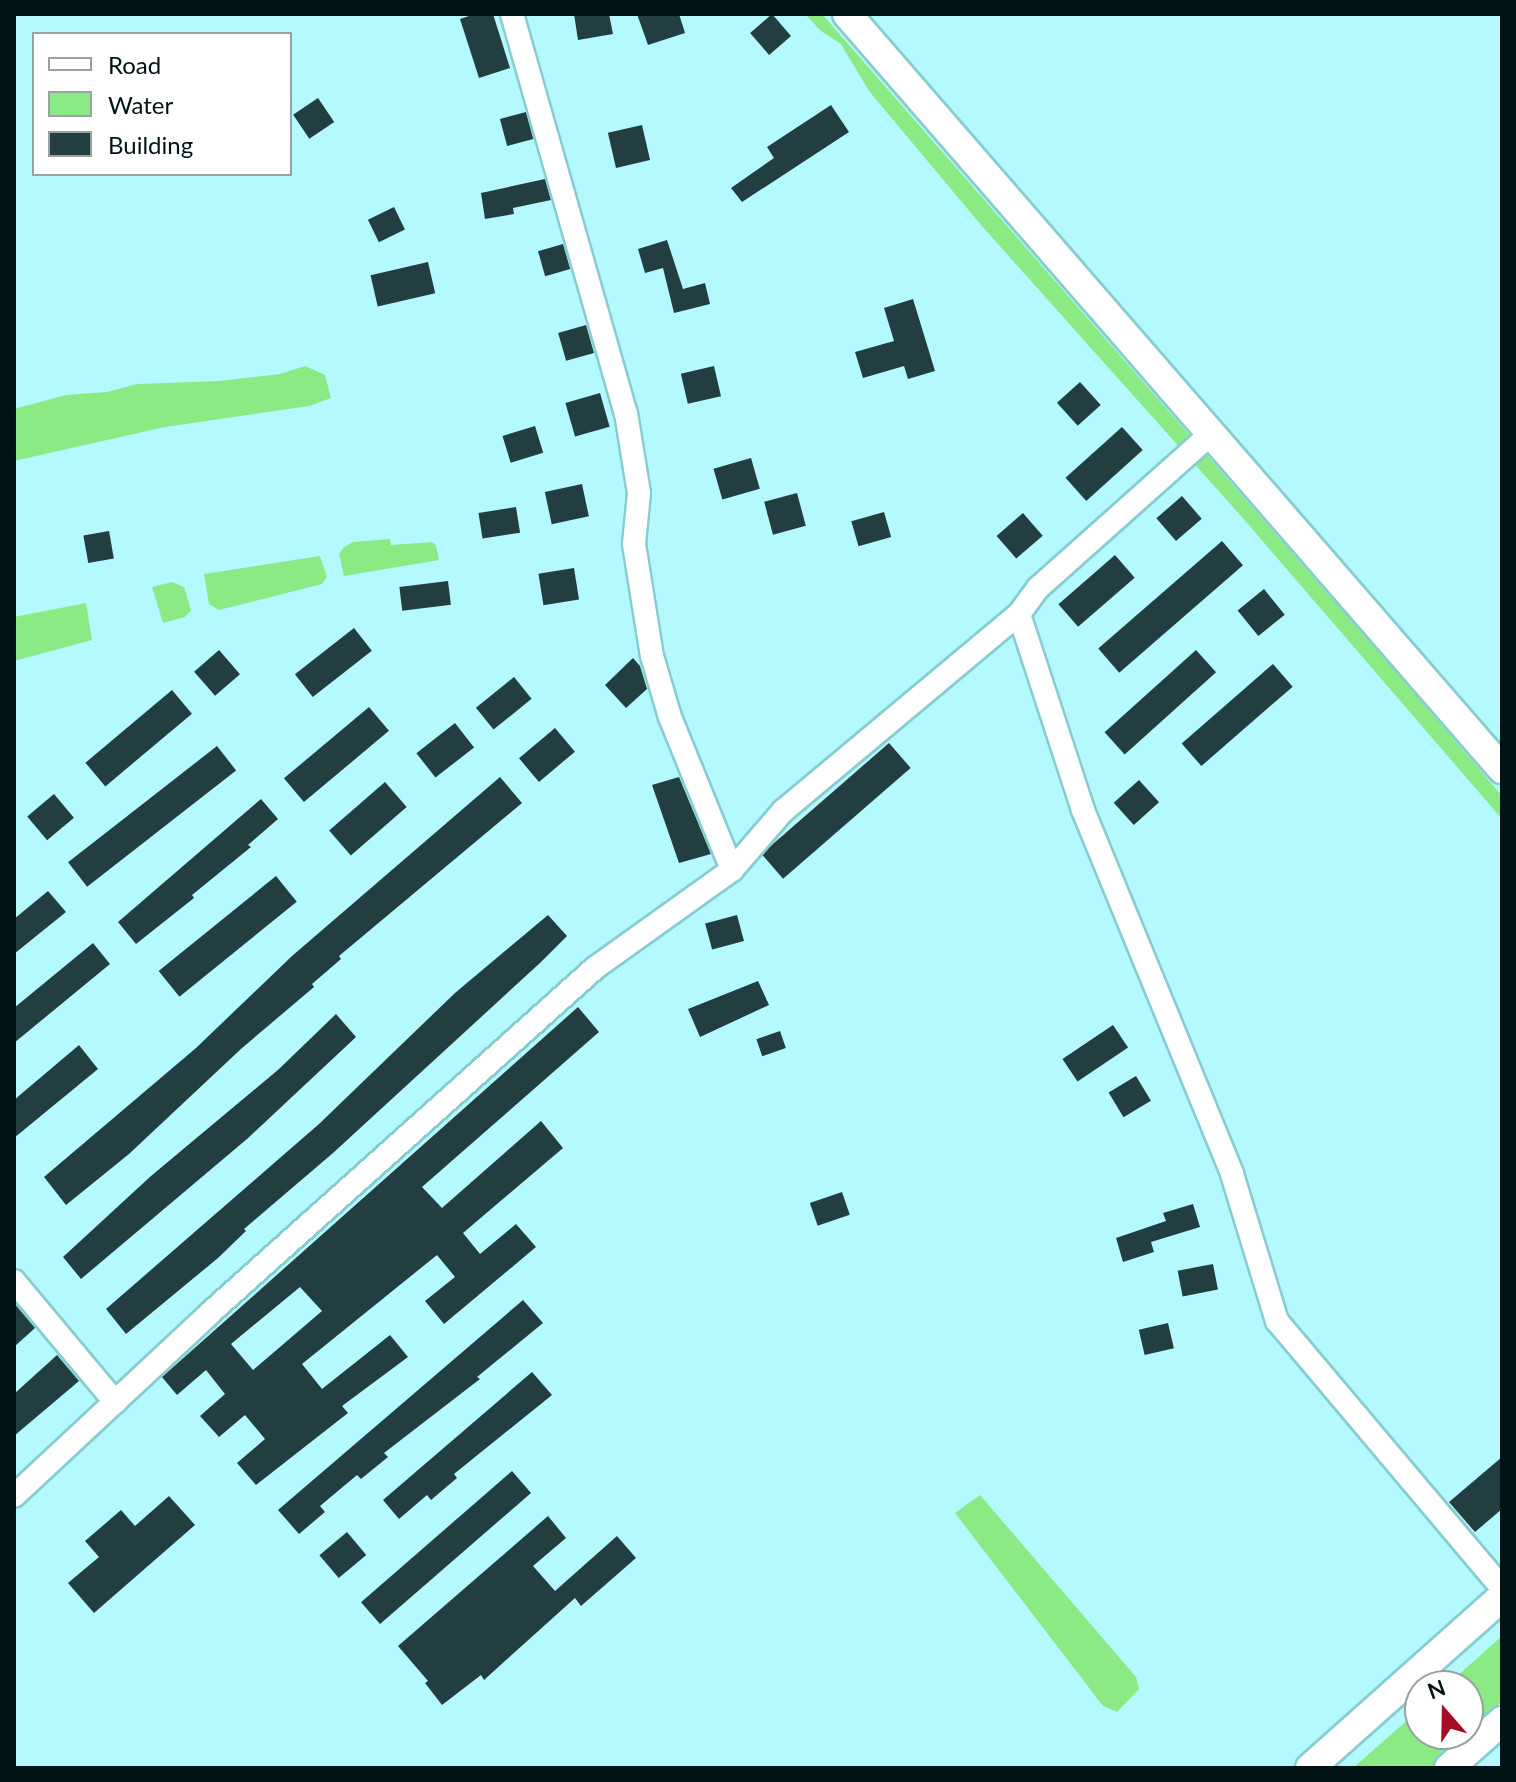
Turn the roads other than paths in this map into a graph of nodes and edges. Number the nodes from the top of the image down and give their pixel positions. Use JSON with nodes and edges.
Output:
{"nodes":[{"id":1,"x":512,"y":14,"type":"edge"},
{"id":2,"x":847,"y":14,"type":"edge"},
{"id":3,"x":1208,"y":437,"type":"junction"},
{"id":4,"x":1019,"y":614,"type":"junction"},
{"id":5,"x":1502,"y":769,"type":"edge"},
{"id":6,"x":732,"y":870,"type":"junction"},
{"id":7,"x":14,"y":1281,"type":"edge"},
{"id":8,"x":115,"y":1402,"type":"junction"},
{"id":9,"x":14,"y":1496,"type":"edge"},
{"id":10,"x":1502,"y":1588,"type":"edge"},
{"id":11,"x":1502,"y":1597,"type":"edge"},
{"id":12,"x":1502,"y":1721,"type":"edge"},
{"id":13,"x":1310,"y":1768,"type":"edge"},
{"id":14,"x":1449,"y":1768,"type":"edge"}],
"edges":[{"from":1,"to":6,"type":"street"},
{"from":2,"to":3,"type":"street"},
{"from":3,"to":4,"type":"street"},
{"from":3,"to":5,"type":"street"},
{"from":4,"to":6,"type":"street"},
{"from":4,"to":10,"type":"street"},
{"from":6,"to":8,"type":"street"},
{"from":7,"to":8,"type":"street"},
{"from":8,"to":9,"type":"street"},
{"from":11,"to":13,"type":"street"},
{"from":12,"to":14,"type":"street"}]}
